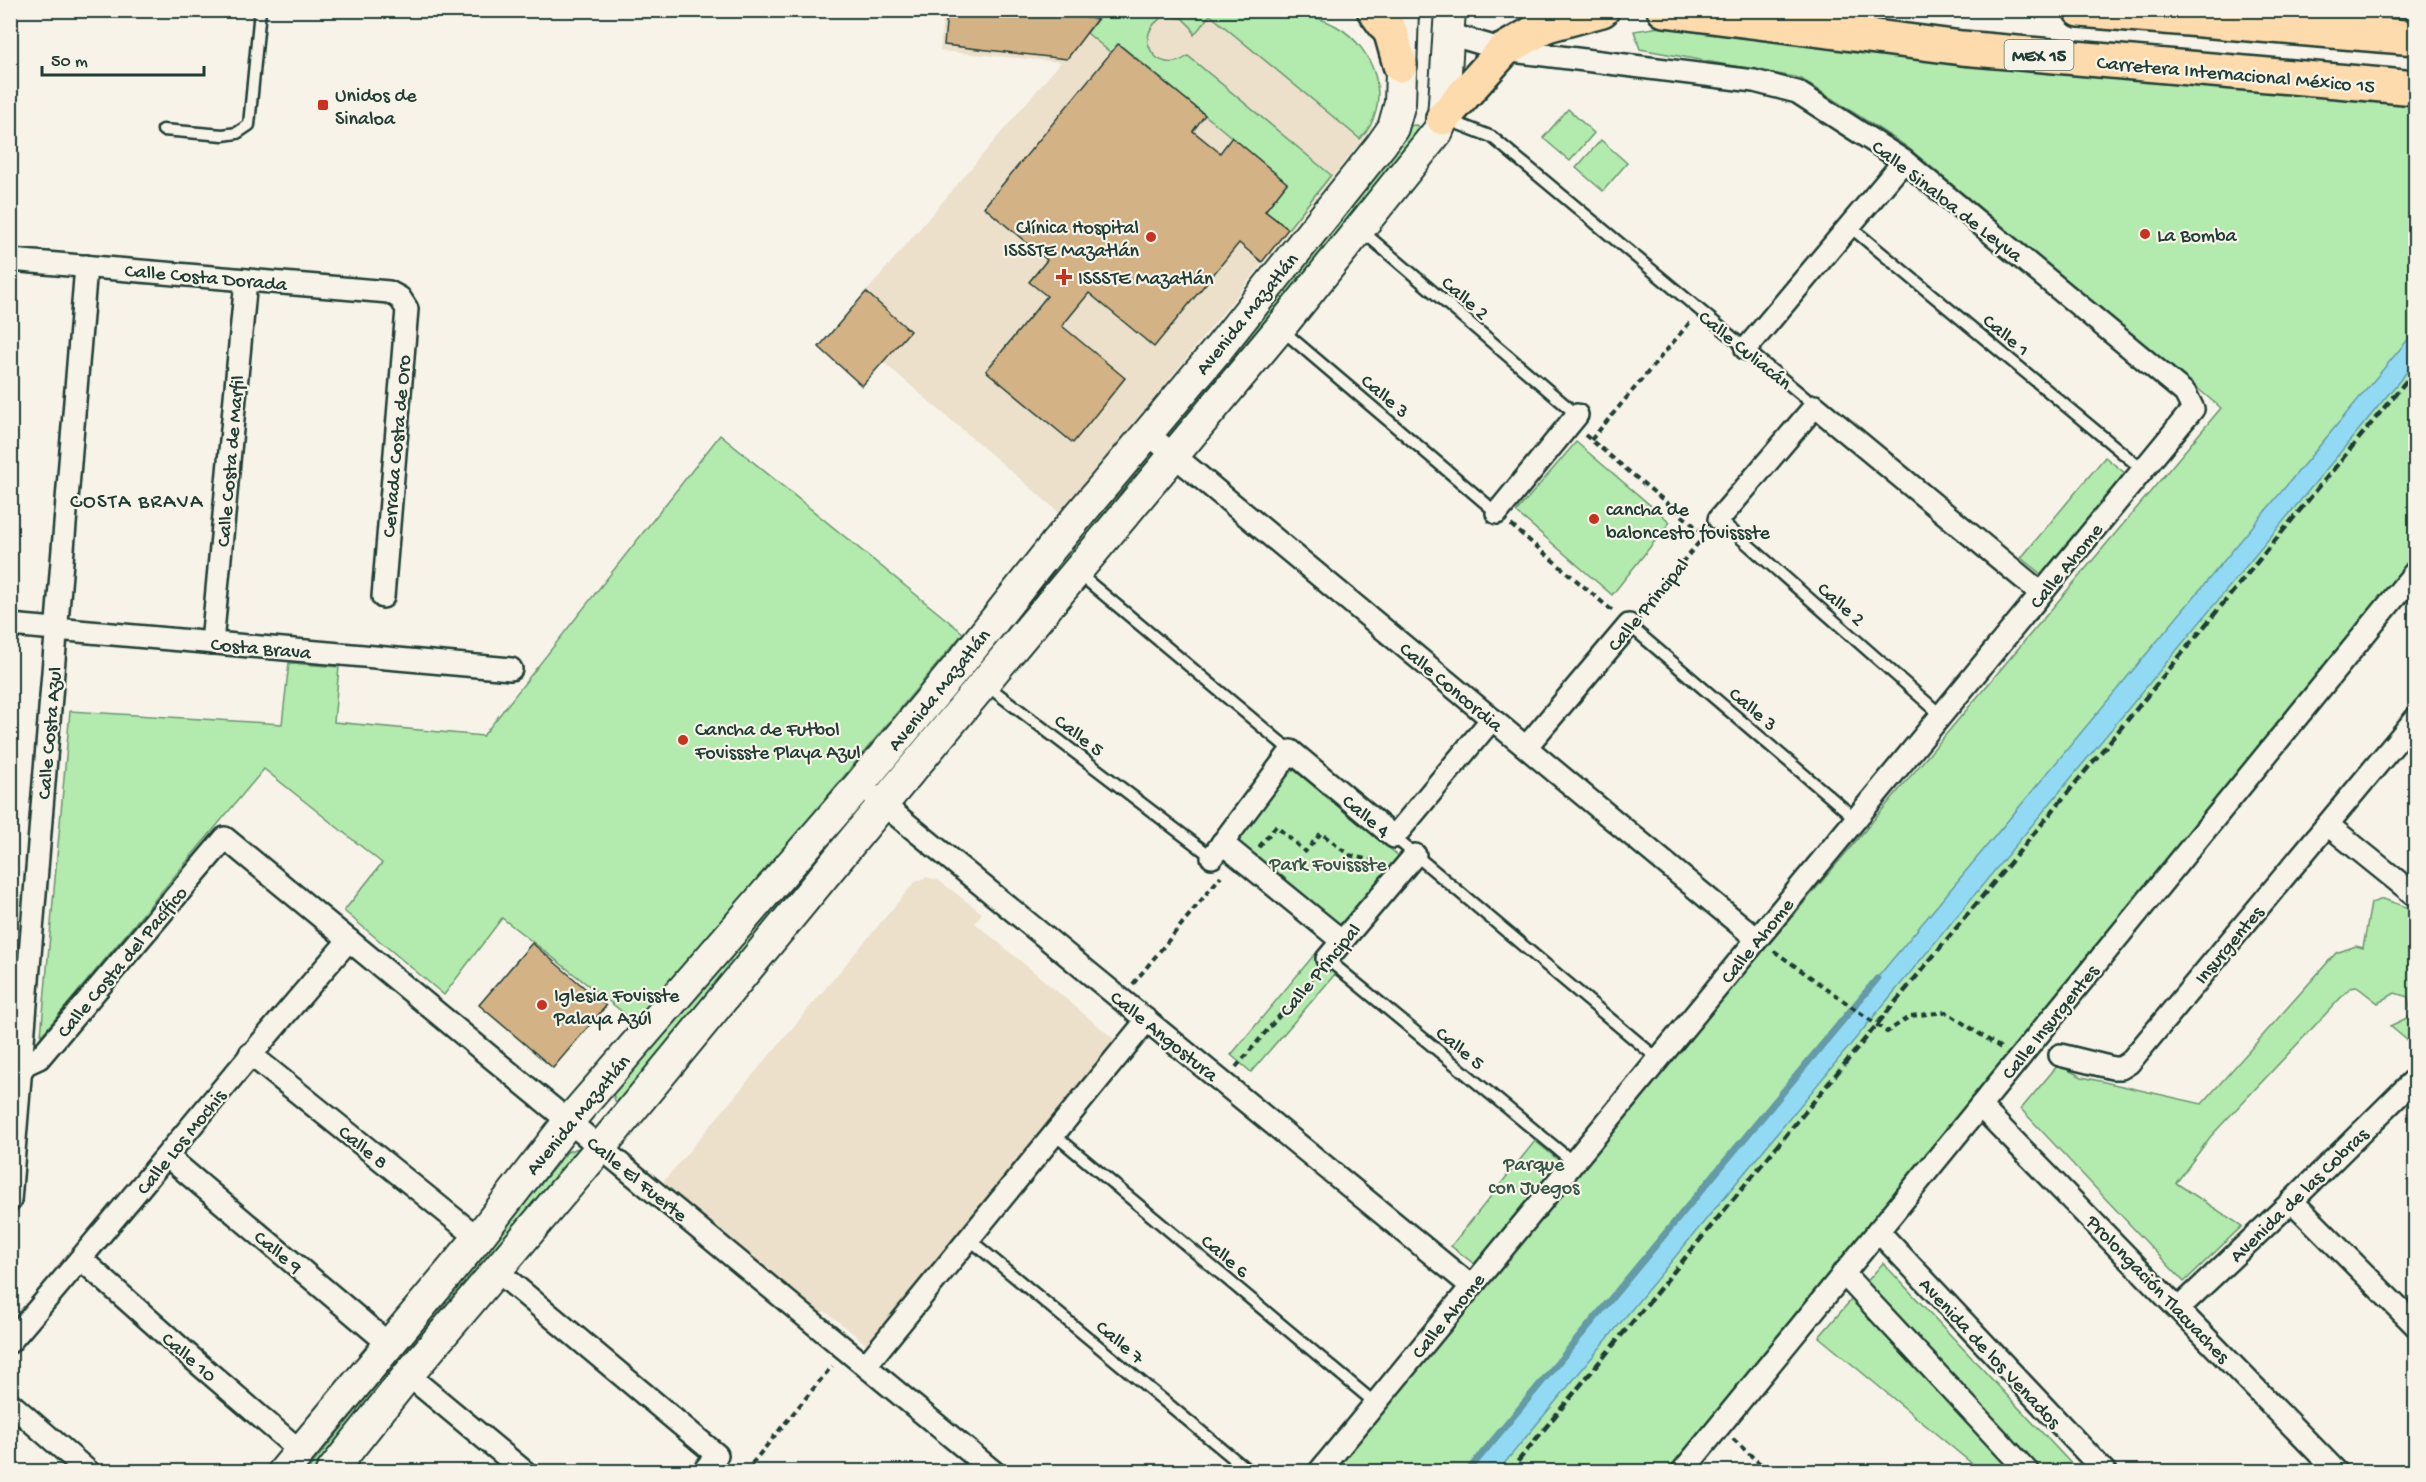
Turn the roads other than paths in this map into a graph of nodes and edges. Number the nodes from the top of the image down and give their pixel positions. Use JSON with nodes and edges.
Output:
{"nodes":[{"id":1,"x":260,"y":10,"type":"edge"},
{"id":2,"x":1374,"y":10,"type":"edge"},
{"id":3,"x":1403,"y":10,"type":"edge"},
{"id":4,"x":1602,"y":10,"type":"edge"},
{"id":5,"x":1664,"y":10,"type":"edge"},
{"id":6,"x":2080,"y":10,"type":"edge"},
{"id":7,"x":1450,"y":22,"type":"edge"},
{"id":8,"x":2415,"y":38,"type":"edge"},
{"id":9,"x":1504,"y":50,"type":"junction"},
{"id":10,"x":1400,"y":65,"type":"junction"},
{"id":11,"x":2415,"y":88,"type":"edge"},
{"id":12,"x":1443,"y":118,"type":"junction"},
{"id":13,"x":163,"y":130,"type":"dead end"},
{"id":14,"x":1904,"y":161,"type":"junction"},
{"id":15,"x":1849,"y":226,"type":"junction"},
{"id":16,"x":1360,"y":229,"type":"junction"},
{"id":17,"x":10,"y":260,"type":"edge"},
{"id":18,"x":86,"y":266,"type":"junction"},
{"id":19,"x":246,"y":280,"type":"junction"},
{"id":20,"x":400,"y":298,"type":"joint"},
{"id":21,"x":1280,"y":328,"type":"junction"},
{"id":22,"x":1746,"y":349,"type":"junction"},
{"id":23,"x":1815,"y":406,"type":"junction"},
{"id":24,"x":2193,"y":409,"type":"joint"},
{"id":25,"x":1574,"y":419,"type":"joint"},
{"id":26,"x":1147,"y":433,"type":"junction"},
{"id":27,"x":1173,"y":455,"type":"junction"},
{"id":28,"x":2143,"y":470,"type":"junction"},
{"id":29,"x":1497,"y":513,"type":"joint"},
{"id":30,"x":1719,"y":519,"type":"joint"},
{"id":31,"x":1076,"y":571,"type":"junction"},
{"id":32,"x":2415,"y":571,"type":"edge"},
{"id":33,"x":2041,"y":593,"type":"junction"},
{"id":34,"x":382,"y":597,"type":"dead end"},
{"id":35,"x":1629,"y":625,"type":"joint"},
{"id":36,"x":10,"y":626,"type":"edge"},
{"id":37,"x":57,"y":630,"type":"junction"},
{"id":38,"x":212,"y":643,"type":"junction"},
{"id":39,"x":512,"y":669,"type":"dead end"},
{"id":40,"x":985,"y":684,"type":"junction"},
{"id":41,"x":1941,"y":714,"type":"junction"},
{"id":42,"x":2415,"y":718,"type":"edge"},
{"id":43,"x":1492,"y":719,"type":"junction"},
{"id":44,"x":1526,"y":747,"type":"junction"},
{"id":45,"x":1291,"y":751,"type":"junction"},
{"id":46,"x":859,"y":785,"type":"junction"},
{"id":47,"x":883,"y":804,"type":"junction"},
{"id":48,"x":1856,"y":819,"type":"junction"},
{"id":49,"x":2328,"y":825,"type":"junction"},
{"id":50,"x":1394,"y":837,"type":"junction"},
{"id":51,"x":225,"y":838,"type":"joint"},
{"id":52,"x":1224,"y":852,"type":"junction"},
{"id":53,"x":1415,"y":855,"type":"junction"},
{"id":54,"x":2415,"y":896,"type":"edge"},
{"id":55,"x":1757,"y":939,"type":"junction"},
{"id":56,"x":350,"y":940,"type":"junction"},
{"id":57,"x":1342,"y":941,"type":"junction"},
{"id":58,"x":1327,"y":959,"type":"joint"},
{"id":59,"x":1147,"y":1020,"type":"junction"},
{"id":60,"x":250,"y":1054,"type":"junction"},
{"id":61,"x":2060,"y":1055,"type":"dead end"},
{"id":62,"x":1658,"y":1059,"type":"junction"},
{"id":63,"x":16,"y":1070,"type":"edge"},
{"id":64,"x":2411,"y":1092,"type":"edge"},
{"id":65,"x":1980,"y":1106,"type":"junction"},
{"id":66,"x":569,"y":1121,"type":"junction"},
{"id":67,"x":1055,"y":1135,"type":"junction"},
{"id":68,"x":601,"y":1147,"type":"junction"},
{"id":69,"x":168,"y":1157,"type":"junction"},
{"id":70,"x":1574,"y":1162,"type":"junction"},
{"id":71,"x":10,"y":1201,"type":"edge"},
{"id":72,"x":2292,"y":1201,"type":"junction"},
{"id":73,"x":1878,"y":1231,"type":"junction"},
{"id":74,"x":478,"y":1238,"type":"junction"},
{"id":75,"x":969,"y":1239,"type":"junction"},
{"id":76,"x":81,"y":1259,"type":"junction"},
{"id":77,"x":496,"y":1270,"type":"junction"},
{"id":78,"x":1844,"y":1273,"type":"junction"},
{"id":79,"x":1471,"y":1286,"type":"junction"},
{"id":80,"x":2179,"y":1308,"type":"junction"},
{"id":81,"x":2415,"y":1326,"type":"edge"},
{"id":82,"x":10,"y":1342,"type":"edge"},
{"id":83,"x":390,"y":1345,"type":"junction"},
{"id":84,"x":866,"y":1365,"type":"junction"},
{"id":85,"x":408,"y":1375,"type":"junction"},
{"id":86,"x":10,"y":1403,"type":"edge"},
{"id":87,"x":1375,"y":1403,"type":"junction"},
{"id":88,"x":292,"y":1461,"type":"edge"},
{"id":89,"x":710,"y":1463,"type":"edge"},
{"id":90,"x":89,"y":1472,"type":"edge"},
{"id":91,"x":330,"y":1472,"type":"edge"},
{"id":92,"x":525,"y":1472,"type":"edge"},
{"id":93,"x":994,"y":1472,"type":"edge"},
{"id":94,"x":1250,"y":1472,"type":"edge"},
{"id":95,"x":1319,"y":1472,"type":"edge"},
{"id":96,"x":1682,"y":1472,"type":"edge"},
{"id":97,"x":2028,"y":1472,"type":"edge"},
{"id":98,"x":2105,"y":1472,"type":"edge"},
{"id":99,"x":2337,"y":1472,"type":"edge"}],
"edges":[{"from":1,"to":13,"type":"lane"},
{"from":2,"to":10,"type":"main road"},
{"from":3,"to":10,"type":"street","name":"Avenida Mazatlán"},
{"from":4,"to":9,"type":"main road"},
{"from":5,"to":11,"type":"main road","name":"Carretera Internacional México 15","number":"MEX 15"},
{"from":6,"to":8,"type":"main road"},
{"from":7,"to":9,"type":"street","name":"Calle Sinaloa de Leyva"},
{"from":7,"to":12,"type":"street","name":"Avenida Mazatlán"},
{"from":9,"to":12,"type":"main road"},
{"from":9,"to":14,"type":"street","name":"Calle Sinaloa de Leyva"},
{"from":10,"to":26,"type":"street","name":"Avenida Mazatlán"},
{"from":12,"to":16,"type":"street","name":"Avenida Mazatlán"},
{"from":12,"to":22,"type":"lane","name":"Calle Culiacán"},
{"from":14,"to":15,"type":"street"},
{"from":14,"to":24,"type":"street","name":"Calle Sinaloa de Leyva"},
{"from":15,"to":22,"type":"street"},
{"from":15,"to":28,"type":"lane","name":"Calle 1"},
{"from":16,"to":21,"type":"street","name":"Avenida Mazatlán"},
{"from":16,"to":25,"type":"lane","name":"Calle 2"},
{"from":17,"to":18,"type":"street","name":"Calle Costa Dorada"},
{"from":18,"to":19,"type":"street","name":"Calle Costa Dorada"},
{"from":18,"to":37,"type":"street","name":"Calle Costa Azul"},
{"from":19,"to":20,"type":"street","name":"Calle Costa Dorada"},
{"from":19,"to":38,"type":"street","name":"Calle Costa de Marfil"},
{"from":20,"to":34,"type":"street","name":"Cerrada Costa de Oro"},
{"from":21,"to":27,"type":"street","name":"Avenida Mazatlán"},
{"from":21,"to":29,"type":"lane","name":"Calle 3"},
{"from":22,"to":23,"type":"lane","name":"Calle Culiacán"},
{"from":23,"to":30,"type":"street"},
{"from":23,"to":33,"type":"street","name":"Calle Culiacán"},
{"from":24,"to":28,"type":"street","name":"Calle Ahome"},
{"from":25,"to":29,"type":"street"},
{"from":26,"to":27,"type":"street","name":"Calle Concordia"},
{"from":26,"to":46,"type":"street","name":"Avenida Mazatlán"},
{"from":27,"to":31,"type":"street","name":"Avenida Mazatlán"},
{"from":27,"to":43,"type":"street","name":"Calle Concordia"},
{"from":28,"to":33,"type":"street","name":"Calle Ahome"},
{"from":30,"to":41,"type":"lane","name":"Calle 2"},
{"from":31,"to":40,"type":"street","name":"Avenida Mazatlán"},
{"from":31,"to":45,"type":"lane","name":"Calle 4"},
{"from":32,"to":65,"type":"street","name":"Calle Insurgentes"},
{"from":33,"to":41,"type":"street","name":"Calle Ahome"},
{"from":35,"to":44,"type":"street","name":"Calle Principal"},
{"from":35,"to":48,"type":"lane","name":"Calle 3"},
{"from":36,"to":37,"type":"street","name":"Costa Brava"},
{"from":37,"to":38,"type":"street","name":"Costa Brava"},
{"from":37,"to":63,"type":"street","name":"Calle Costa Azul"},
{"from":38,"to":39,"type":"street","name":"Costa Brava"},
{"from":40,"to":47,"type":"street","name":"Avenida Mazatlán"},
{"from":40,"to":52,"type":"lane","name":"Calle 5"},
{"from":41,"to":48,"type":"street","name":"Calle Ahome"},
{"from":42,"to":49,"type":"street","name":"Insurgentes"},
{"from":43,"to":44,"type":"street","name":"Calle Concordia"},
{"from":43,"to":50,"type":"street"},
{"from":44,"to":55,"type":"street","name":"Calle Concordia"},
{"from":45,"to":50,"type":"street","name":"Calle 4"},
{"from":45,"to":52,"type":"street"},
{"from":46,"to":47,"type":"street","name":"Calle Angostura"},
{"from":46,"to":66,"type":"street","name":"Avenida Mazatlán"},
{"from":47,"to":59,"type":"street","name":"Calle Angostura"},
{"from":47,"to":68,"type":"street","name":"Avenida Mazatlán"},
{"from":48,"to":55,"type":"street","name":"Calle Ahome"},
{"from":49,"to":54,"type":"street"},
{"from":49,"to":61,"type":"street","name":"Insurgentes"},
{"from":50,"to":53,"type":"lane","name":"Calle 4"},
{"from":51,"to":56,"type":"street","name":"Calle El Fuerte"},
{"from":51,"to":63,"type":"street","name":"Calle Costa del Pacífico"},
{"from":52,"to":57,"type":"street"},
{"from":53,"to":57,"type":"street","name":"Calle Principal"},
{"from":53,"to":62,"type":"lane","name":"Calle 4"},
{"from":55,"to":62,"type":"street","name":"Calle Ahome"},
{"from":56,"to":60,"type":"street","name":"Calle Los Mochis"},
{"from":56,"to":66,"type":"street","name":"Calle El Fuerte"},
{"from":57,"to":58,"type":"street","name":"Calle Principal"},
{"from":58,"to":70,"type":"lane","name":"Calle 5"},
{"from":59,"to":67,"type":"street"},
{"from":59,"to":79,"type":"street","name":"Calle Angostura"},
{"from":60,"to":69,"type":"street","name":"Calle Los Mochis"},
{"from":60,"to":74,"type":"street","name":"Calle 8"},
{"from":62,"to":70,"type":"street","name":"Calle Ahome"},
{"from":63,"to":71,"type":"street","name":"Calle Costa Azul"},
{"from":64,"to":72,"type":"street","name":"Avenida de las Cobras"},
{"from":65,"to":73,"type":"street","name":"Calle Insurgentes"},
{"from":65,"to":80,"type":"street","name":"Prolongación Tlacuaches"},
{"from":66,"to":68,"type":"street","name":"Calle El Fuerte"},
{"from":66,"to":74,"type":"street","name":"Avenida Mazatlán"},
{"from":67,"to":75,"type":"street"},
{"from":67,"to":87,"type":"lane","name":"Calle 6"},
{"from":68,"to":77,"type":"street","name":"Avenida Mazatlán"},
{"from":68,"to":84,"type":"street","name":"Calle El Fuerte"},
{"from":69,"to":76,"type":"street","name":"Calle Los Mochis"},
{"from":69,"to":83,"type":"street","name":"Calle 9"},
{"from":70,"to":79,"type":"street","name":"Calle Ahome"},
{"from":72,"to":80,"type":"street","name":"Avenida de las Cobras"},
{"from":72,"to":81,"type":"street"},
{"from":73,"to":78,"type":"street","name":"Calle Insurgentes"},
{"from":73,"to":98,"type":"street","name":"Avenida de los Venados"},
{"from":74,"to":83,"type":"street","name":"Avenida Mazatlán"},
{"from":75,"to":84,"type":"street"},
{"from":75,"to":94,"type":"lane","name":"Calle 7"},
{"from":76,"to":82,"type":"street","name":"Calle Los Mochis"},
{"from":76,"to":88,"type":"street","name":"Calle 10"},
{"from":77,"to":85,"type":"street","name":"Avenida Mazatlán"},
{"from":77,"to":89,"type":"street"},
{"from":78,"to":96,"type":"street","name":"Calle Insurgentes"},
{"from":78,"to":97,"type":"street"},
{"from":79,"to":87,"type":"street","name":"Calle Ahome"},
{"from":80,"to":99,"type":"street","name":"Prolongación Tlacuaches"},
{"from":83,"to":88,"type":"street","name":"Avenida Mazatlán"},
{"from":84,"to":93,"type":"street","name":"Calle El Fuerte"},
{"from":85,"to":91,"type":"street","name":"Avenida Mazatlán"},
{"from":85,"to":92,"type":"street"},
{"from":86,"to":90,"type":"street"},
{"from":87,"to":95,"type":"street","name":"Calle Ahome"}]}
